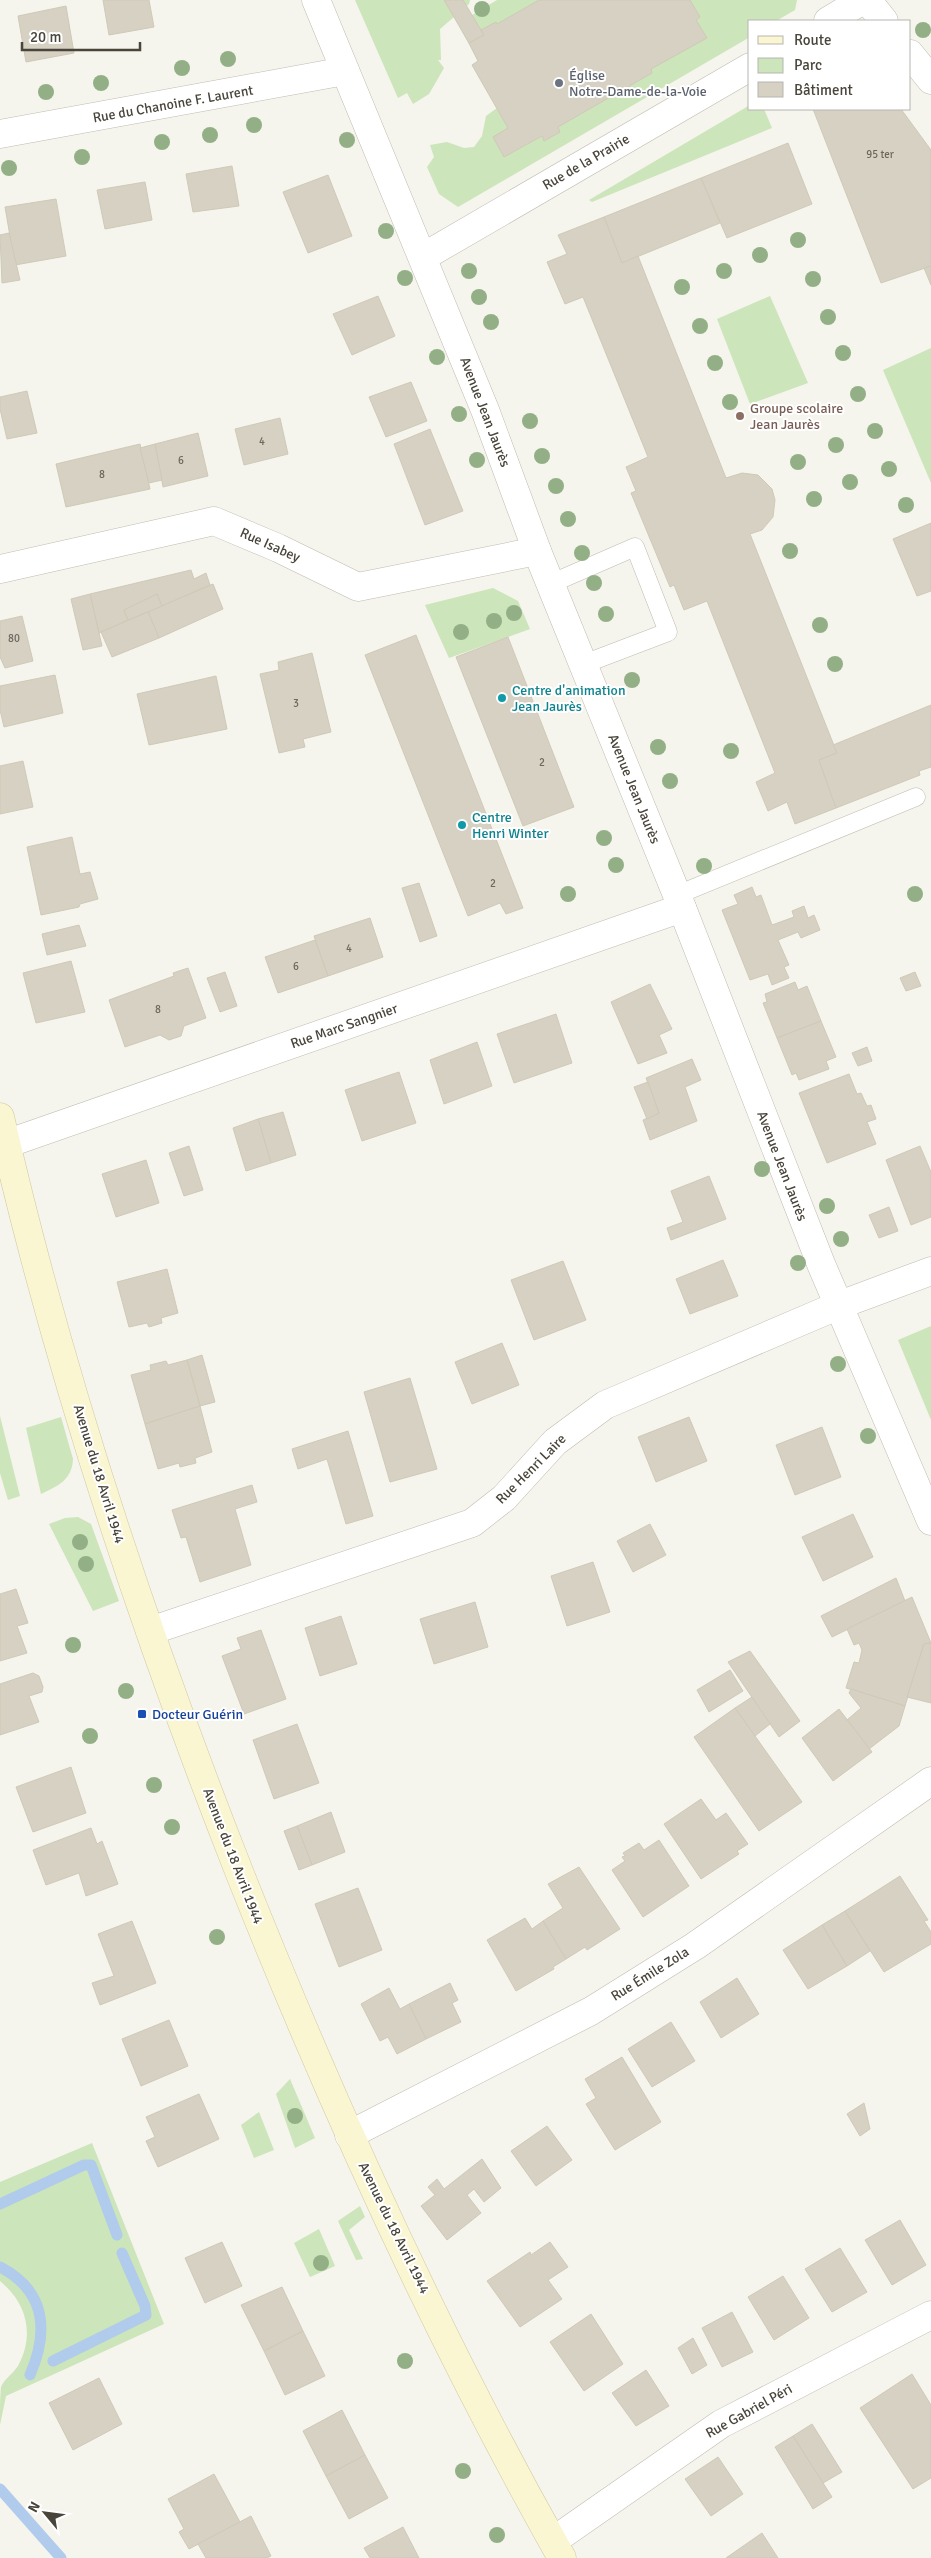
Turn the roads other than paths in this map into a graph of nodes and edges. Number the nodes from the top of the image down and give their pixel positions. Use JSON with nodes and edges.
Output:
{"nodes":[{"id":1,"x":316,"y":0,"type":"edge"},
{"id":2,"x":863,"y":0,"type":"edge"},
{"id":3,"x":867,"y":0,"type":"edge"},
{"id":4,"x":830,"y":20,"type":"edge"},
{"id":5,"x":883,"y":20,"type":"edge"},
{"id":6,"x":911,"y":55,"type":"edge"},
{"id":7,"x":748,"y":68,"type":"edge"},
{"id":8,"x":345,"y":71,"type":"junction"},
{"id":9,"x":931,"y":80,"type":"edge"},
{"id":10,"x":0,"y":134,"type":"edge"},
{"id":11,"x":423,"y":257,"type":"junction"},
{"id":12,"x":537,"y":551,"type":"junction"},
{"id":13,"x":0,"y":570,"type":"edge"},
{"id":14,"x":550,"y":584,"type":"junction"},
{"id":15,"x":584,"y":664,"type":"junction"},
{"id":16,"x":916,"y":797,"type":"dead end"},
{"id":17,"x":679,"y":902,"type":"junction"},
{"id":18,"x":0,"y":1117,"type":"edge"},
{"id":19,"x":6,"y":1144,"type":"junction"},
{"id":20,"x":931,"y":1271,"type":"edge"},
{"id":21,"x":838,"y":1306,"type":"junction"},
{"id":22,"x":931,"y":1521,"type":"edge"},
{"id":23,"x":150,"y":1631,"type":"junction"},
{"id":24,"x":931,"y":1781,"type":"edge"},
{"id":25,"x":349,"y":2135,"type":"junction"},
{"id":26,"x":931,"y":2315,"type":"edge"},
{"id":27,"x":557,"y":2550,"type":"edge"}],
"edges":[{"from":1,"to":8,"type":"street","name":"Avenue Jean Jaurès"},
{"from":2,"to":4,"type":"street"},
{"from":3,"to":5,"type":"street"},
{"from":6,"to":9,"type":"street"},
{"from":7,"to":11,"type":"street","name":"Rue de la Prairie"},
{"from":8,"to":10,"type":"street","name":"Rue du Chanoine F. Laurent"},
{"from":8,"to":11,"type":"street","name":"Avenue Jean Jaurès"},
{"from":11,"to":12,"type":"street","name":"Avenue Jean Jaurès"},
{"from":12,"to":13,"type":"street","name":"Rue Isabey"},
{"from":12,"to":14,"type":"street","name":"Avenue Jean Jaurès"},
{"from":14,"to":15,"type":"street","name":"Avenue Jean Jaurès"},
{"from":14,"to":15,"type":"lane"},
{"from":15,"to":17,"type":"street","name":"Avenue Jean Jaurès"},
{"from":16,"to":17,"type":"lane"},
{"from":17,"to":19,"type":"street","name":"Rue Marc Sangnier"},
{"from":17,"to":21,"type":"street","name":"Avenue Jean Jaurès"},
{"from":18,"to":19,"type":"street","name":"Avenue du 18 Avril 1944"},
{"from":19,"to":23,"type":"street","name":"Avenue du 18 Avril 1944"},
{"from":20,"to":21,"type":"street","name":"Rue Henri Laire"},
{"from":21,"to":22,"type":"street","name":"Avenue Jean Jaurès"},
{"from":21,"to":23,"type":"street","name":"Rue Henri Laire"},
{"from":23,"to":25,"type":"street","name":"Avenue du 18 Avril 1944"},
{"from":24,"to":25,"type":"street","name":"Rue Émile Zola"},
{"from":25,"to":27,"type":"street","name":"Avenue du 18 Avril 1944"},
{"from":26,"to":27,"type":"street","name":"Rue Gabriel Péri"}]}
